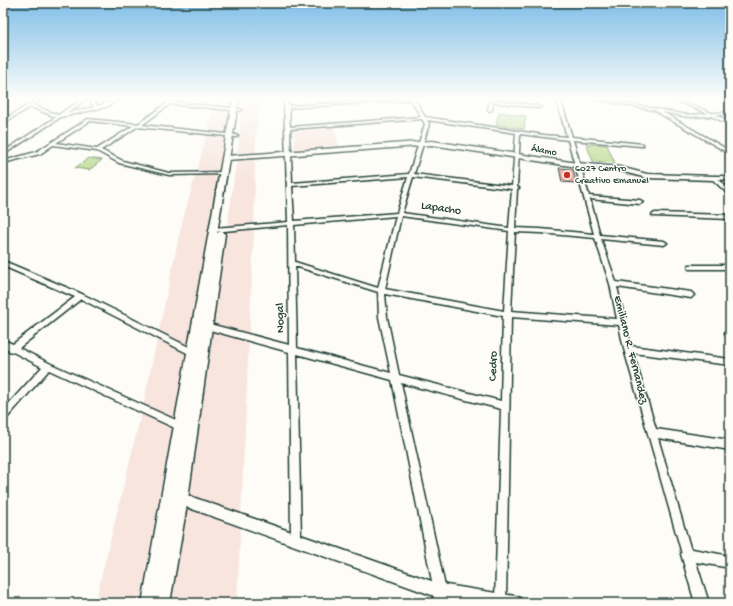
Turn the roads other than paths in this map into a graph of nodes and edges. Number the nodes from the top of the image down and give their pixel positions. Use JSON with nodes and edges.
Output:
{"nodes":[{"id":1,"x":43,"y":126,"type":"edge"},
{"id":2,"x":79,"y":126,"type":"edge"},
{"id":3,"x":136,"y":126,"type":"edge"},
{"id":4,"x":149,"y":126,"type":"edge"},
{"id":5,"x":234,"y":126,"type":"edge"},
{"id":6,"x":312,"y":126,"type":"edge"},
{"id":7,"x":426,"y":126,"type":"edge"},
{"id":8,"x":480,"y":126,"type":"edge"},
{"id":9,"x":566,"y":126,"type":"edge"},
{"id":10,"x":684,"y":126,"type":"edge"},
{"id":11,"x":289,"y":128,"type":"joint"},
{"id":12,"x":518,"y":132,"type":"junction"},
{"id":13,"x":233,"y":136,"type":"junction"},
{"id":14,"x":569,"y":139,"type":"junction"},
{"id":15,"x":422,"y":143,"type":"junction"},
{"id":16,"x":52,"y":144,"type":"junction"},
{"id":17,"x":641,"y":145,"type":"dead end"},
{"id":18,"x":98,"y":150,"type":"junction"},
{"id":19,"x":289,"y":153,"type":"junction"},
{"id":20,"x":730,"y":153,"type":"edge"},
{"id":21,"x":3,"y":154,"type":"edge"},
{"id":22,"x":516,"y":155,"type":"junction"},
{"id":23,"x":230,"y":158,"type":"junction"},
{"id":24,"x":3,"y":162,"type":"edge"},
{"id":25,"x":577,"y":165,"type":"junction"},
{"id":26,"x":224,"y":173,"type":"junction"},
{"id":27,"x":412,"y":175,"type":"junction"},
{"id":28,"x":715,"y":178,"type":"junction"},
{"id":29,"x":730,"y":178,"type":"edge"},
{"id":30,"x":289,"y":185,"type":"junction"},
{"id":31,"x":516,"y":188,"type":"junction"},
{"id":32,"x":730,"y":192,"type":"edge"},
{"id":33,"x":587,"y":197,"type":"junction"},
{"id":34,"x":640,"y":202,"type":"dead end"},
{"id":35,"x":399,"y":214,"type":"junction"},
{"id":36,"x":655,"y":215,"type":"dead end"},
{"id":37,"x":730,"y":217,"type":"edge"},
{"id":38,"x":291,"y":223,"type":"junction"},
{"id":39,"x":218,"y":230,"type":"junction"},
{"id":40,"x":512,"y":230,"type":"junction"},
{"id":41,"x":597,"y":236,"type":"junction"},
{"id":42,"x":664,"y":243,"type":"dead end"},
{"id":43,"x":4,"y":264,"type":"dead end"},
{"id":44,"x":292,"y":264,"type":"junction"},
{"id":45,"x":691,"y":267,"type":"dead end"},
{"id":46,"x":730,"y":267,"type":"edge"},
{"id":47,"x":613,"y":284,"type":"junction"},
{"id":48,"x":381,"y":291,"type":"junction"},
{"id":49,"x":691,"y":295,"type":"dead end"},
{"id":50,"x":80,"y":296,"type":"junction"},
{"id":51,"x":507,"y":314,"type":"junction"},
{"id":52,"x":622,"y":322,"type":"junction"},
{"id":53,"x":206,"y":326,"type":"junction"},
{"id":54,"x":3,"y":343,"type":"edge"},
{"id":55,"x":198,"y":346,"type":"junction"},
{"id":56,"x":12,"y":349,"type":"junction"},
{"id":57,"x":628,"y":349,"type":"junction"},
{"id":58,"x":293,"y":350,"type":"junction"},
{"id":59,"x":730,"y":362,"type":"edge"},
{"id":60,"x":48,"y":366,"type":"junction"},
{"id":61,"x":398,"y":378,"type":"junction"},
{"id":62,"x":504,"y":406,"type":"junction"},
{"id":63,"x":3,"y":416,"type":"edge"},
{"id":64,"x":186,"y":428,"type":"junction"},
{"id":65,"x":652,"y":433,"type":"junction"},
{"id":66,"x":730,"y":445,"type":"edge"},
{"id":67,"x":174,"y":496,"type":"junction"},
{"id":68,"x":296,"y":539,"type":"junction"},
{"id":69,"x":687,"y":554,"type":"junction"},
{"id":70,"x":730,"y":562,"type":"edge"},
{"id":71,"x":440,"y":597,"type":"edge"},
{"id":72,"x":501,"y":601,"type":"junction"},
{"id":73,"x":150,"y":603,"type":"edge"},
{"id":74,"x":162,"y":603,"type":"edge"},
{"id":75,"x":515,"y":603,"type":"edge"},
{"id":76,"x":702,"y":603,"type":"edge"}],
"edges":[{"from":1,"to":21,"type":"street"},
{"from":2,"to":16,"type":"street"},
{"from":3,"to":18,"type":"street"},
{"from":4,"to":13,"type":"street"},
{"from":5,"to":13,"type":"main road"},
{"from":6,"to":11,"type":"street"},
{"from":7,"to":15,"type":"street"},
{"from":8,"to":12,"type":"street"},
{"from":9,"to":14,"type":"street","name":"Emiliano R. Fernandez"},
{"from":10,"to":20,"type":"street"},
{"from":11,"to":19,"type":"street","name":"Nogal"},
{"from":12,"to":14,"type":"street"},
{"from":12,"to":22,"type":"street","name":"Cedro"},
{"from":13,"to":23,"type":"main road"},
{"from":14,"to":17,"type":"street"},
{"from":14,"to":25,"type":"street","name":"Emiliano R. Fernandez"},
{"from":15,"to":19,"type":"street","name":"Álamo"},
{"from":15,"to":22,"type":"street","name":"Álamo"},
{"from":15,"to":27,"type":"street"},
{"from":16,"to":18,"type":"street"},
{"from":16,"to":24,"type":"street"},
{"from":18,"to":26,"type":"street"},
{"from":19,"to":23,"type":"street","name":"Álamo"},
{"from":19,"to":30,"type":"street","name":"Nogal"},
{"from":22,"to":25,"type":"street","name":"Álamo"},
{"from":22,"to":31,"type":"street","name":"Cedro"},
{"from":23,"to":26,"type":"main road"},
{"from":23,"to":39,"type":"main road"},
{"from":25,"to":28,"type":"street","name":"Álamo"},
{"from":25,"to":33,"type":"street","name":"Emiliano R. Fernandez"},
{"from":26,"to":39,"type":"main road"},
{"from":27,"to":30,"type":"street"},
{"from":27,"to":31,"type":"street"},
{"from":27,"to":35,"type":"street"},
{"from":28,"to":29,"type":"street"},
{"from":28,"to":32,"type":"street"},
{"from":30,"to":38,"type":"street","name":"Nogal"},
{"from":31,"to":40,"type":"street","name":"Cedro"},
{"from":33,"to":34,"type":"street"},
{"from":33,"to":41,"type":"street","name":"Emiliano R. Fernandez"},
{"from":35,"to":38,"type":"street","name":"Lapacho"},
{"from":35,"to":40,"type":"street","name":"Lapacho"},
{"from":35,"to":48,"type":"street"},
{"from":36,"to":37,"type":"street"},
{"from":38,"to":39,"type":"street","name":"Lapacho"},
{"from":38,"to":44,"type":"street","name":"Nogal"},
{"from":39,"to":53,"type":"main road"},
{"from":39,"to":55,"type":"main road"},
{"from":40,"to":41,"type":"street","name":"Lapacho"},
{"from":40,"to":51,"type":"street","name":"Cedro"},
{"from":41,"to":42,"type":"street","name":"Lapacho"},
{"from":41,"to":47,"type":"street","name":"Emiliano R. Fernandez"},
{"from":43,"to":50,"type":"street"},
{"from":44,"to":48,"type":"street"},
{"from":44,"to":58,"type":"street","name":"Nogal"},
{"from":45,"to":46,"type":"street"},
{"from":47,"to":49,"type":"street"},
{"from":47,"to":52,"type":"street","name":"Emiliano R. Fernandez"},
{"from":48,"to":51,"type":"street"},
{"from":48,"to":61,"type":"street"},
{"from":50,"to":55,"type":"street"},
{"from":50,"to":56,"type":"street"},
{"from":51,"to":52,"type":"street"},
{"from":51,"to":62,"type":"street","name":"Cedro"},
{"from":52,"to":57,"type":"street","name":"Emiliano R. Fernandez"},
{"from":53,"to":55,"type":"main road"},
{"from":53,"to":58,"type":"street"},
{"from":54,"to":56,"type":"street"},
{"from":55,"to":64,"type":"main road"},
{"from":55,"to":64,"type":"main road"},
{"from":56,"to":60,"type":"street"},
{"from":57,"to":59,"type":"street"},
{"from":57,"to":65,"type":"street","name":"Emiliano R. Fernandez"},
{"from":58,"to":61,"type":"street"},
{"from":58,"to":68,"type":"street","name":"Nogal"},
{"from":60,"to":63,"type":"street"},
{"from":60,"to":64,"type":"street"},
{"from":61,"to":62,"type":"street"},
{"from":61,"to":71,"type":"street"},
{"from":62,"to":72,"type":"street","name":"Cedro"},
{"from":64,"to":67,"type":"main road"},
{"from":65,"to":66,"type":"street"},
{"from":65,"to":69,"type":"street","name":"Emiliano R. Fernandez"},
{"from":67,"to":68,"type":"street"},
{"from":67,"to":73,"type":"main road"},
{"from":67,"to":74,"type":"main road"},
{"from":68,"to":71,"type":"street"},
{"from":69,"to":70,"type":"street"},
{"from":69,"to":76,"type":"street","name":"Emiliano R. Fernandez"},
{"from":71,"to":72,"type":"street"},
{"from":72,"to":75,"type":"street"}]}
